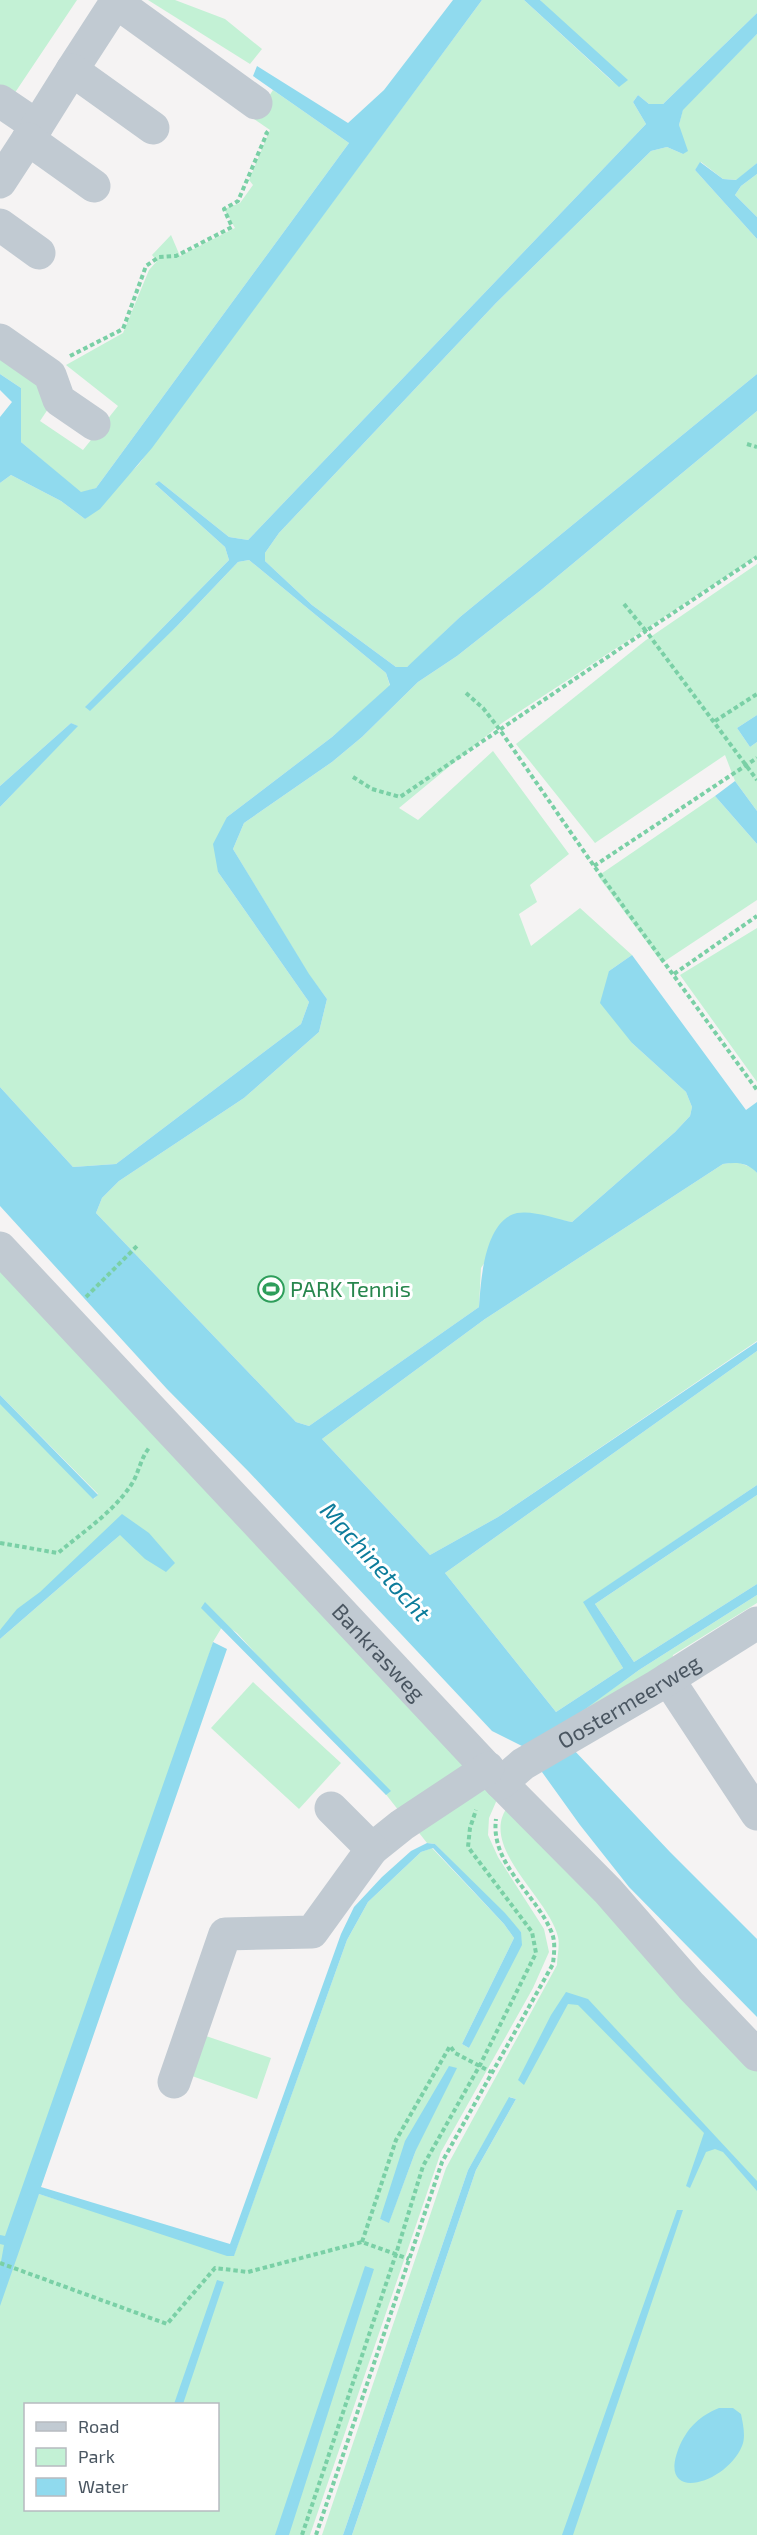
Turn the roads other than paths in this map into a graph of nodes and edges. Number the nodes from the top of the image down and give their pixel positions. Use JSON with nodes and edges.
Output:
{"nodes":[{"id":1,"x":117,"y":1,"type":"edge"},
{"id":2,"x":72,"y":70,"type":"junction"},
{"id":3,"x":0,"y":101,"type":"edge"},
{"id":4,"x":256,"y":103,"type":"road end"},
{"id":5,"x":153,"y":128,"type":"dead end"},
{"id":6,"x":32,"y":132,"type":"junction"},
{"id":7,"x":0,"y":182,"type":"edge"},
{"id":8,"x":94,"y":186,"type":"dead end"},
{"id":9,"x":0,"y":225,"type":"edge"},
{"id":10,"x":39,"y":253,"type":"dead end"},
{"id":11,"x":0,"y":340,"type":"edge"},
{"id":12,"x":94,"y":424,"type":"dead end"},
{"id":13,"x":0,"y":1248,"type":"edge"},
{"id":14,"x":757,"y":1623,"type":"edge"},
{"id":15,"x":668,"y":1679,"type":"junction"},
{"id":16,"x":504,"y":1772,"type":"junction"},
{"id":17,"x":331,"y":1808,"type":"dead end"},
{"id":18,"x":757,"y":1814,"type":"edge"},
{"id":19,"x":372,"y":1849,"type":"junction"},
{"id":20,"x":757,"y":2055,"type":"edge"},
{"id":21,"x":174,"y":2082,"type":"dead end"}],
"edges":[{"from":1,"to":2,"type":"street"},
{"from":1,"to":4,"type":"street"},
{"from":2,"to":5,"type":"street"},
{"from":2,"to":6,"type":"street"},
{"from":3,"to":6,"type":"street"},
{"from":6,"to":7,"type":"street"},
{"from":6,"to":8,"type":"street"},
{"from":9,"to":10,"type":"street"},
{"from":11,"to":12,"type":"street"},
{"from":13,"to":16,"type":"street","name":"Bankrasweg"},
{"from":14,"to":15,"type":"street","name":"Oostermeerweg"},
{"from":15,"to":16,"type":"street","name":"Oostermeerweg"},
{"from":15,"to":18,"type":"street"},
{"from":16,"to":19,"type":"street","name":"Oostermeerweg"},
{"from":16,"to":20,"type":"street","name":"Bankrasweg"},
{"from":17,"to":19,"type":"street"},
{"from":19,"to":21,"type":"street","name":"Oostermeerweg"}]}
